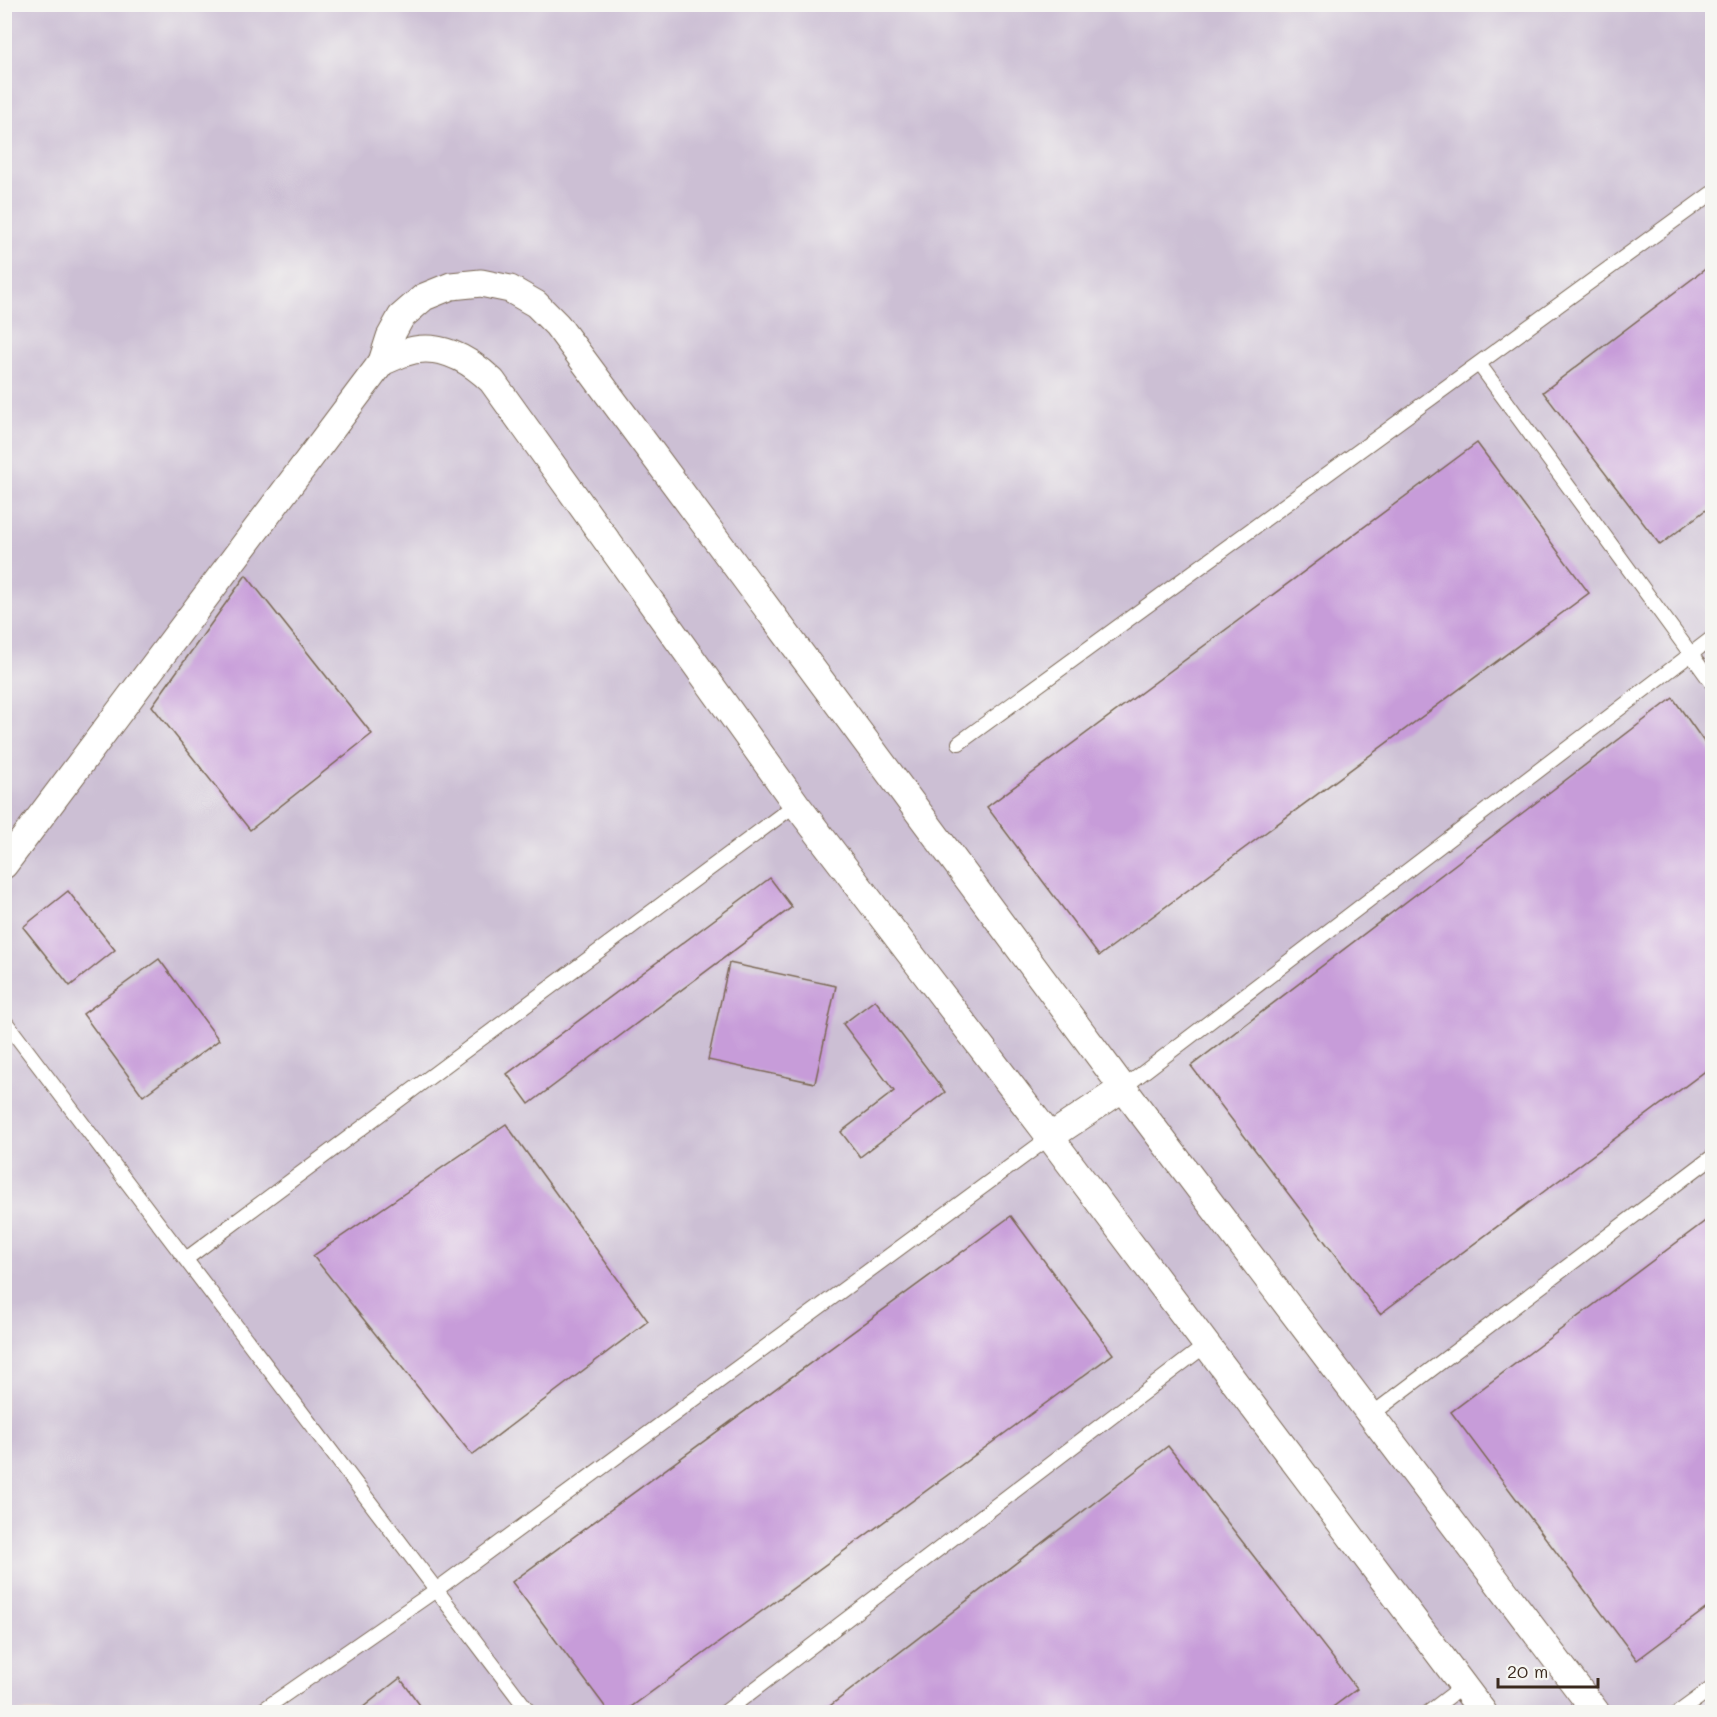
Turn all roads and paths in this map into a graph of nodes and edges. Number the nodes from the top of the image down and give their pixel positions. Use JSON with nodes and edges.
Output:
{"nodes":[{"id":1,"x":1713,"y":193,"type":"edge"},
{"id":2,"x":382,"y":362,"type":"junction"},
{"id":3,"x":1479,"y":364,"type":"junction"},
{"id":4,"x":1713,"y":638,"type":"edge"},
{"id":5,"x":1691,"y":654,"type":"junction"},
{"id":6,"x":1713,"y":683,"type":"edge"},
{"id":7,"x":959,"y":743,"type":"dead end"},
{"id":8,"x":796,"y":804,"type":"junction"},
{"id":9,"x":4,"y":865,"type":"edge"},
{"id":10,"x":4,"y":1020,"type":"edge"},
{"id":11,"x":1123,"y":1088,"type":"junction"},
{"id":12,"x":1050,"y":1137,"type":"junction"},
{"id":13,"x":1713,"y":1157,"type":"edge"},
{"id":14,"x":186,"y":1259,"type":"junction"},
{"id":15,"x":1206,"y":1345,"type":"junction"},
{"id":16,"x":1371,"y":1415,"type":"junction"},
{"id":17,"x":436,"y":1590,"type":"junction"},
{"id":18,"x":1463,"y":1686,"type":"junction"},
{"id":19,"x":1713,"y":1688,"type":"edge"},
{"id":20,"x":260,"y":1713,"type":"edge"},
{"id":21,"x":529,"y":1713,"type":"edge"},
{"id":22,"x":725,"y":1713,"type":"edge"},
{"id":23,"x":1429,"y":1713,"type":"edge"},
{"id":24,"x":1482,"y":1713,"type":"edge"},
{"id":25,"x":1596,"y":1713,"type":"edge"},
{"id":26,"x":1679,"y":1713,"type":"edge"}],
"edges":[{"from":1,"to":3,"type":"lane"},
{"from":2,"to":8,"type":"street"},
{"from":2,"to":9,"type":"street"},
{"from":2,"to":11,"type":"street"},
{"from":3,"to":5,"type":"lane"},
{"from":3,"to":7,"type":"lane"},
{"from":4,"to":5,"type":"lane"},
{"from":5,"to":6,"type":"lane"},
{"from":5,"to":11,"type":"lane"},
{"from":8,"to":12,"type":"street"},
{"from":8,"to":14,"type":"lane"},
{"from":10,"to":14,"type":"lane"},
{"from":11,"to":12,"type":"street"},
{"from":11,"to":16,"type":"street"},
{"from":12,"to":15,"type":"street"},
{"from":12,"to":17,"type":"lane"},
{"from":13,"to":16,"type":"lane"},
{"from":14,"to":17,"type":"lane"},
{"from":15,"to":18,"type":"street"},
{"from":15,"to":22,"type":"lane"},
{"from":16,"to":25,"type":"street"},
{"from":17,"to":20,"type":"lane"},
{"from":17,"to":21,"type":"lane"},
{"from":18,"to":23,"type":"lane"},
{"from":18,"to":24,"type":"street"},
{"from":19,"to":26,"type":"lane"}]}
